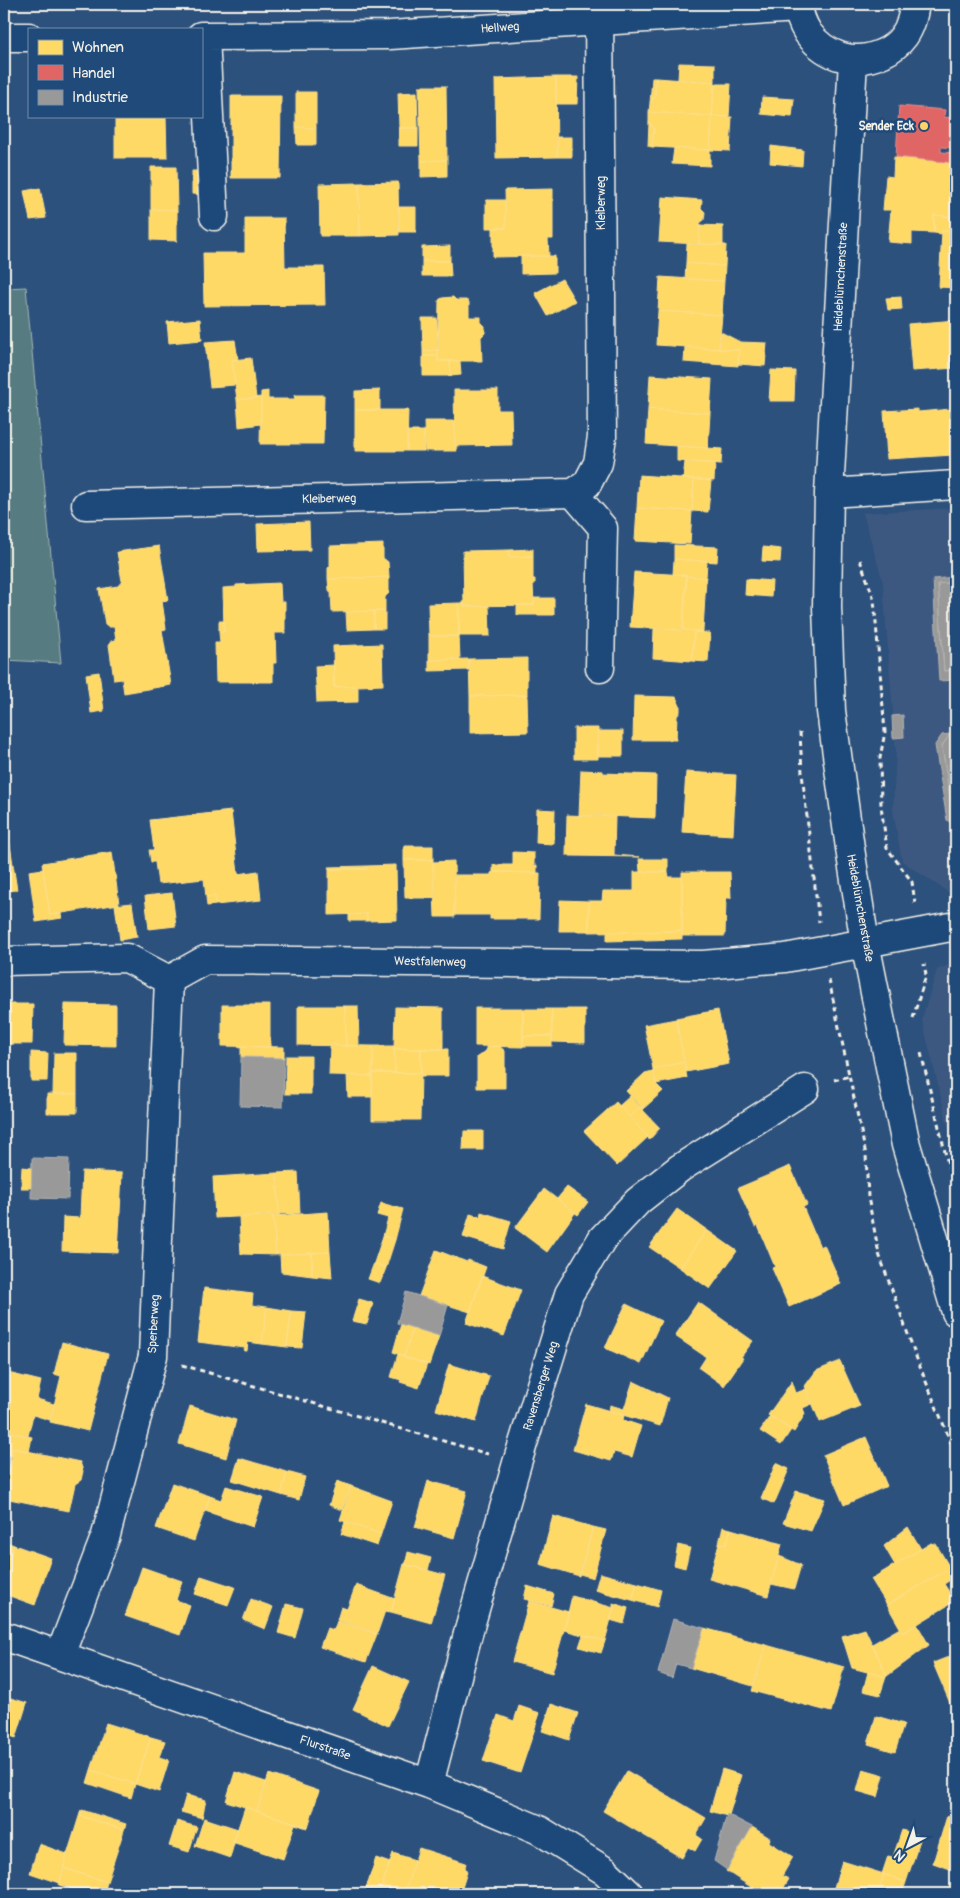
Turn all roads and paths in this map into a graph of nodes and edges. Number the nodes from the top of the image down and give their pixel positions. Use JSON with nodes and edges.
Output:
{"nodes":[{"id":1,"x":915,"y":4,"type":"edge"},
{"id":2,"x":799,"y":6,"type":"edge"},
{"id":3,"x":599,"y":12,"type":"edge"},
{"id":4,"x":203,"y":36,"type":"edge"},
{"id":5,"x":4,"y":37,"type":"edge"},
{"id":6,"x":28,"y":37,"type":"edge"},
{"id":7,"x":853,"y":60,"type":"junction"},
{"id":8,"x":214,"y":216,"type":"dead end"},
{"id":9,"x":956,"y":485,"type":"edge"},
{"id":10,"x":573,"y":493,"type":"junction"},
{"id":11,"x":829,"y":493,"type":"junction"},
{"id":12,"x":86,"y":505,"type":"dead end"},
{"id":13,"x":859,"y":558,"type":"dead end"},
{"id":14,"x":600,"y":668,"type":"dead end"},
{"id":15,"x":956,"y":926,"type":"edge"},
{"id":16,"x":920,"y":932,"type":"junction"},
{"id":17,"x":865,"y":943,"type":"junction"},
{"id":18,"x":4,"y":961,"type":"edge"},
{"id":19,"x":168,"y":980,"type":"junction"},
{"id":20,"x":915,"y":1027,"type":"dead end"},
{"id":21,"x":920,"y":1045,"type":"dead end"},
{"id":22,"x":805,"y":1089,"type":"dead end"},
{"id":23,"x":956,"y":1197,"type":"edge"},
{"id":24,"x":956,"y":1312,"type":"edge"},
{"id":25,"x":153,"y":1356,"type":"junction"},
{"id":26,"x":517,"y":1462,"type":"junction"},
{"id":27,"x":4,"y":1636,"type":"edge"},
{"id":28,"x":60,"y":1654,"type":"junction"},
{"id":29,"x":429,"y":1784,"type":"junction"},
{"id":30,"x":629,"y":1894,"type":"edge"}],
"edges":[{"from":1,"to":7,"type":"street"},
{"from":2,"to":3,"type":"street","name":"Hellweg"},
{"from":2,"to":7,"type":"street"},
{"from":3,"to":4,"type":"street","name":"Hellweg"},
{"from":3,"to":10,"type":"street","name":"Kleiberweg"},
{"from":4,"to":8,"type":"street"},
{"from":5,"to":6,"type":"street"},
{"from":7,"to":11,"type":"street","name":"Heideblümchenstraße"},
{"from":9,"to":11,"type":"street"},
{"from":10,"to":12,"type":"street","name":"Kleiberweg"},
{"from":10,"to":14,"type":"street"},
{"from":11,"to":17,"type":"street","name":"Heideblümchenstraße"},
{"from":13,"to":16,"type":"path"},
{"from":15,"to":16,"type":"street","name":"Westfalenweg"},
{"from":16,"to":17,"type":"street","name":"Westfalenweg"},
{"from":16,"to":20,"type":"path"},
{"from":17,"to":19,"type":"street","name":"Westfalenweg"},
{"from":17,"to":24,"type":"street","name":"Heideblümchenstraße"},
{"from":18,"to":19,"type":"street"},
{"from":19,"to":25,"type":"street","name":"Sperberweg"},
{"from":21,"to":23,"type":"path"},
{"from":22,"to":26,"type":"street","name":"Ravensberger Weg"},
{"from":25,"to":26,"type":"path"},
{"from":25,"to":28,"type":"street","name":"Sperberweg"},
{"from":26,"to":29,"type":"street","name":"Ravensberger Weg"},
{"from":27,"to":28,"type":"street","name":"Flurstraße"},
{"from":28,"to":29,"type":"street","name":"Flurstraße"},
{"from":29,"to":30,"type":"street","name":"Flurstraße"}]}
